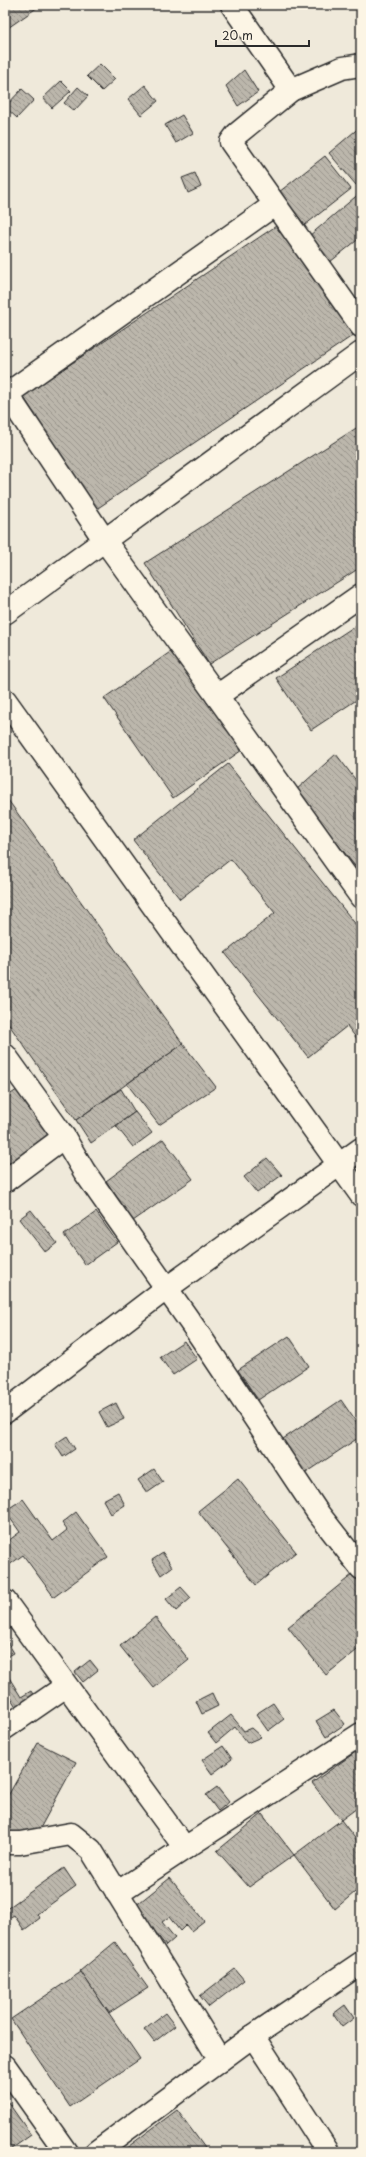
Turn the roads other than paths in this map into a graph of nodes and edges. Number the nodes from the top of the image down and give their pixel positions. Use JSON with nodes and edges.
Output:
{"nodes":[{"id":1,"x":232,"y":5,"type":"edge"},
{"id":2,"x":361,"y":65,"type":"edge"},
{"id":3,"x":291,"y":90,"type":"junction"},
{"id":4,"x":274,"y":205,"type":"junction"},
{"id":5,"x":361,"y":326,"type":"edge"},
{"id":6,"x":361,"y":353,"type":"edge"},
{"id":7,"x":6,"y":392,"type":"edge"},
{"id":8,"x":105,"y":541,"type":"junction"},
{"id":9,"x":361,"y":595,"type":"edge"},
{"id":10,"x":5,"y":613,"type":"edge"},
{"id":11,"x":217,"y":696,"type":"junction"},
{"id":12,"x":5,"y":700,"type":"edge"},
{"id":13,"x":361,"y":896,"type":"edge"},
{"id":14,"x":5,"y":1055,"type":"edge"},
{"id":15,"x":64,"y":1137,"type":"junction"},
{"id":16,"x":361,"y":1150,"type":"edge"},
{"id":17,"x":340,"y":1164,"type":"junction"},
{"id":18,"x":5,"y":1181,"type":"edge"},
{"id":19,"x":361,"y":1194,"type":"edge"},
{"id":20,"x":166,"y":1288,"type":"junction"},
{"id":21,"x":5,"y":1412,"type":"edge"},
{"id":22,"x":361,"y":1568,"type":"edge"},
{"id":23,"x":5,"y":1601,"type":"edge"},
{"id":24,"x":66,"y":1686,"type":"junction"},
{"id":25,"x":5,"y":1728,"type":"edge"},
{"id":26,"x":361,"y":1734,"type":"edge"},
{"id":27,"x":5,"y":1844,"type":"edge"},
{"id":28,"x":185,"y":1848,"type":"junction"},
{"id":29,"x":117,"y":1893,"type":"junction"},
{"id":30,"x":361,"y":1963,"type":"edge"},
{"id":31,"x":253,"y":2036,"type":"junction"},
{"id":32,"x":220,"y":2060,"type":"junction"},
{"id":33,"x":5,"y":2066,"type":"edge"},
{"id":34,"x":66,"y":2152,"type":"edge"},
{"id":35,"x":96,"y":2152,"type":"edge"},
{"id":36,"x":328,"y":2152,"type":"edge"}],
"edges":[{"from":1,"to":3,"type":"street"},
{"from":2,"to":3,"type":"street"},
{"from":3,"to":4,"type":"street"},
{"from":4,"to":5,"type":"street"},
{"from":4,"to":7,"type":"street"},
{"from":6,"to":8,"type":"street"},
{"from":7,"to":8,"type":"street"},
{"from":8,"to":10,"type":"street"},
{"from":8,"to":11,"type":"street"},
{"from":9,"to":11,"type":"street"},
{"from":11,"to":13,"type":"street"},
{"from":12,"to":17,"type":"street"},
{"from":14,"to":15,"type":"street"},
{"from":15,"to":18,"type":"street"},
{"from":15,"to":20,"type":"street"},
{"from":16,"to":17,"type":"street"},
{"from":17,"to":19,"type":"street"},
{"from":17,"to":20,"type":"street"},
{"from":20,"to":21,"type":"street"},
{"from":20,"to":22,"type":"street"},
{"from":23,"to":24,"type":"street"},
{"from":24,"to":25,"type":"street"},
{"from":24,"to":28,"type":"street"},
{"from":26,"to":28,"type":"street"},
{"from":27,"to":29,"type":"street"},
{"from":28,"to":29,"type":"street"},
{"from":29,"to":32,"type":"street"},
{"from":30,"to":31,"type":"street"},
{"from":31,"to":32,"type":"street"},
{"from":31,"to":36,"type":"street"},
{"from":32,"to":35,"type":"street"},
{"from":33,"to":34,"type":"street"}]}
